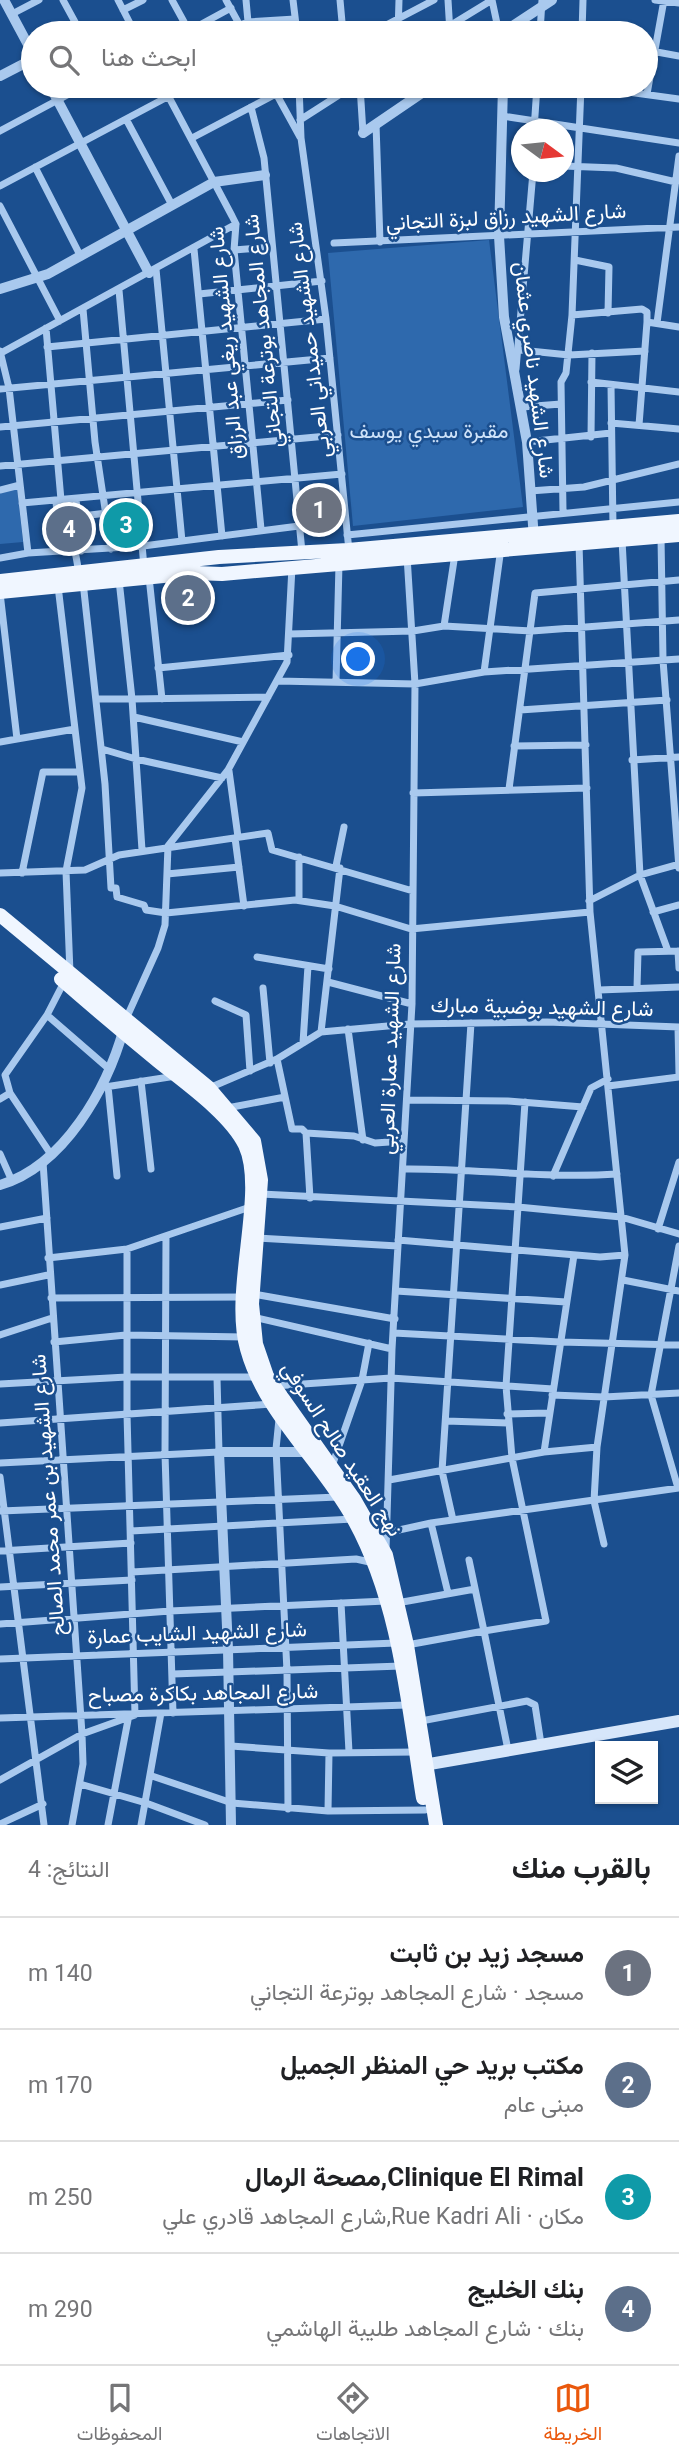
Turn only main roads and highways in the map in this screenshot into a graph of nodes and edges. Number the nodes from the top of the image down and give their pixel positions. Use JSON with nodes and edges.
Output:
{"nodes":[{"id":1,"x":679,"y":521,"type":"edge"},
{"id":2,"x":617,"y":533,"type":"junction"},
{"id":3,"x":679,"y":535,"type":"edge"},
{"id":4,"x":534,"y":539,"type":"junction"},
{"id":5,"x":406,"y":550,"type":"junction"},
{"id":6,"x":346,"y":558,"type":"junction"},
{"id":7,"x":147,"y":572,"type":"junction"},
{"id":8,"x":81,"y":578,"type":"junction"},
{"id":9,"x":0,"y":581,"type":"edge"},
{"id":10,"x":0,"y":593,"type":"edge"},
{"id":11,"x":0,"y":915,"type":"edge"},
{"id":12,"x":0,"y":930,"type":"edge"},
{"id":13,"x":67,"y":979,"type":"junction"},
{"id":14,"x":124,"y":1025,"type":"junction"},
{"id":15,"x":247,"y":1295,"type":"junction"},
{"id":16,"x":377,"y":1556,"type":"junction"},
{"id":17,"x":402,"y":1644,"type":"junction"},
{"id":18,"x":679,"y":1721,"type":"edge"},
{"id":19,"x":420,"y":1761,"type":"junction"},
{"id":20,"x":427,"y":1825,"type":"edge"},
{"id":21,"x":436,"y":1825,"type":"edge"}],
"edges":[{"from":1,"to":2,"type":"main road"},
{"from":2,"to":3,"type":"main road"},
{"from":2,"to":4,"type":"main road"},
{"from":2,"to":4,"type":"main road"},
{"from":4,"to":5,"type":"main road"},
{"from":4,"to":5,"type":"main road"},
{"from":5,"to":6,"type":"main road"},
{"from":6,"to":7,"type":"main road"},
{"from":6,"to":7,"type":"main road"},
{"from":7,"to":8,"type":"main road"},
{"from":7,"to":8,"type":"main road"},
{"from":8,"to":9,"type":"main road"},
{"from":8,"to":10,"type":"main road"},
{"from":11,"to":13,"type":"main road","name":"نهج العقيد صالح السوفي"},
{"from":12,"to":13,"type":"main road","name":"نهج العقيد صالح السوفي"},
{"from":13,"to":14,"type":"main road","name":"نهج العقيد صالح السوفي"},
{"from":14,"to":15,"type":"main road","name":"نهج العقيد صالح السوفي"},
{"from":14,"to":15,"type":"main road","name":"نهج العقيد صالح السوفي"},
{"from":15,"to":16,"type":"main road","name":"نهج العقيد صالح السوفي"},
{"from":15,"to":16,"type":"main road","name":"نهج العقيد صالح السوفي"},
{"from":16,"to":17,"type":"main road","name":"نهج العقيد صالح السوفي"},
{"from":17,"to":19,"type":"main road","name":"نهج العقيد صالح السوفي"},
{"from":17,"to":19,"type":"main road","name":"نهج العقيد صالح السوفي"},
{"from":18,"to":19,"type":"main road"},
{"from":19,"to":20,"type":"main road","name":"نهج العقيد صالح السوفي"},
{"from":19,"to":21,"type":"main road","name":"نهج العقيد صالح السوفي"}]}
